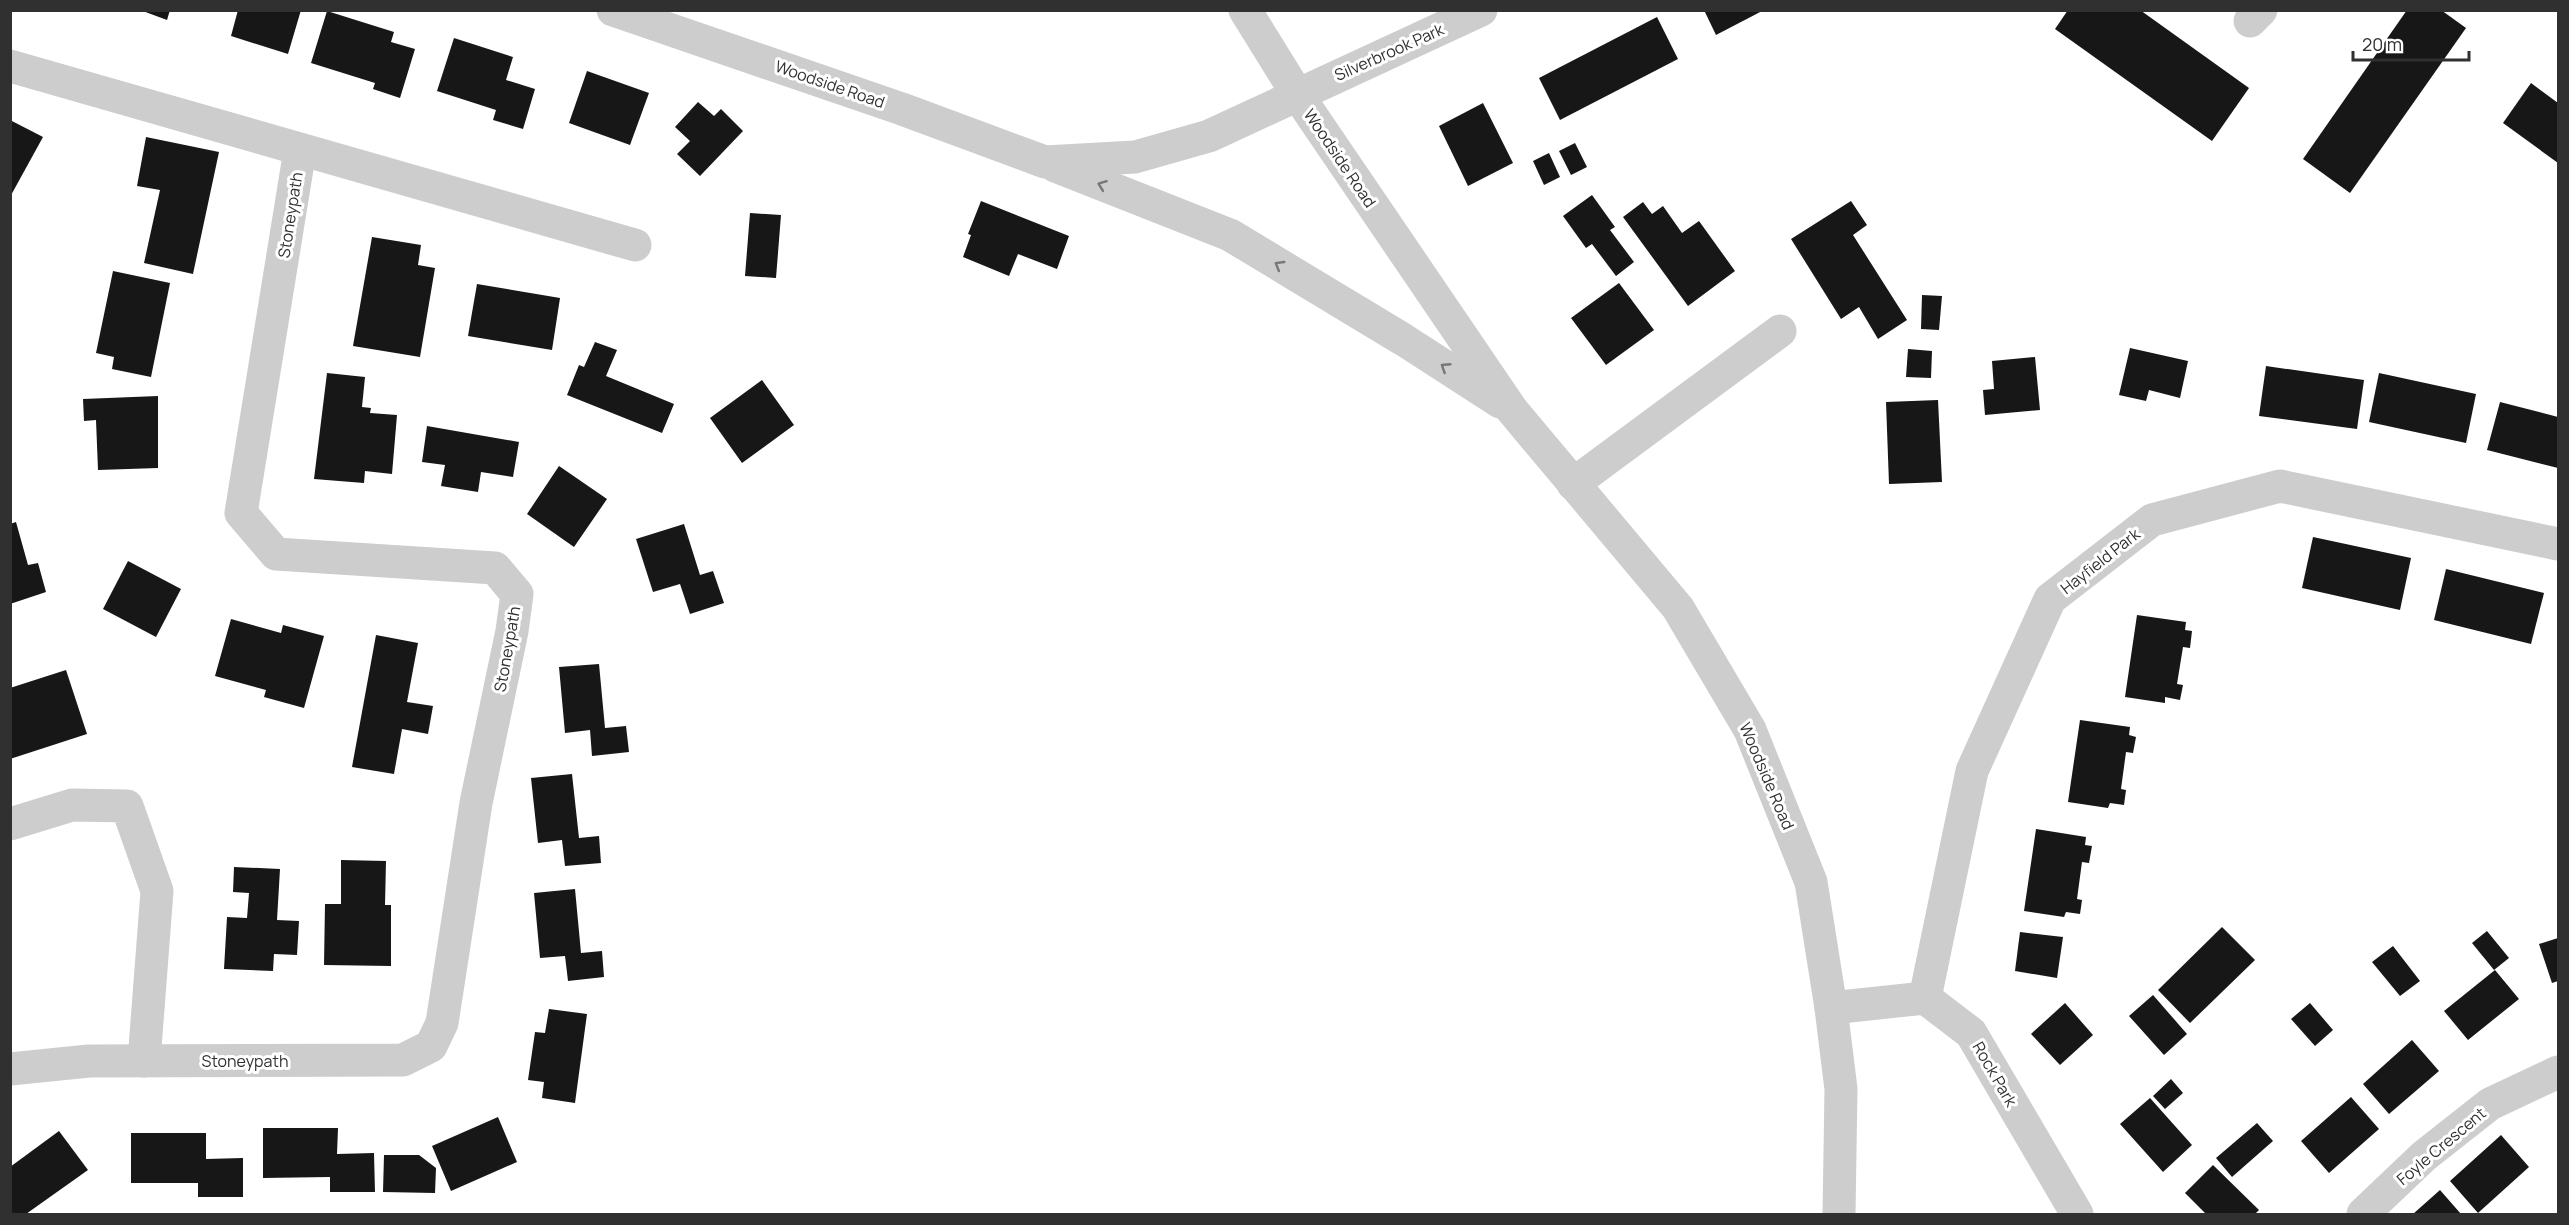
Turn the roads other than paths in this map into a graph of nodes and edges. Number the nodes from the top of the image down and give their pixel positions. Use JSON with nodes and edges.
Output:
{"nodes":[{"id":1,"x":613,"y":10,"type":"edge"},
{"id":2,"x":1245,"y":10,"type":"edge"},
{"id":3,"x":1481,"y":10,"type":"edge"},
{"id":4,"x":10,"y":66,"type":"edge"},
{"id":5,"x":1297,"y":94,"type":"junction"},
{"id":6,"x":300,"y":150,"type":"junction"},
{"id":7,"x":1046,"y":162,"type":"junction"},
{"id":8,"x":635,"y":245,"type":"dead end"},
{"id":9,"x":1780,"y":331,"type":"dead end"},
{"id":10,"x":1512,"y":410,"type":"junction"},
{"id":11,"x":1574,"y":484,"type":"junction"},
{"id":12,"x":2559,"y":544,"type":"edge"},
{"id":13,"x":10,"y":824,"type":"edge"},
{"id":14,"x":1925,"y":998,"type":"junction"},
{"id":15,"x":1832,"y":1008,"type":"junction"},
{"id":16,"x":144,"y":1061,"type":"junction"},
{"id":17,"x":10,"y":1069,"type":"edge"},
{"id":18,"x":2559,"y":1072,"type":"edge"},
{"id":19,"x":1839,"y":1215,"type":"edge"},
{"id":20,"x":2076,"y":1215,"type":"edge"},
{"id":21,"x":2363,"y":1215,"type":"edge"}],
"edges":[{"from":1,"to":7,"type":"street","name":"Woodside Road"},
{"from":2,"to":5,"type":"street"},
{"from":3,"to":5,"type":"street","name":"Silverbrook Park"},
{"from":4,"to":6,"type":"street","name":"Stoneypath"},
{"from":5,"to":7,"type":"street","name":"Woodside Road"},
{"from":5,"to":10,"type":"street","name":"Woodside Road"},
{"from":6,"to":8,"type":"street","name":"Stoneypath"},
{"from":6,"to":16,"type":"street","name":"Stoneypath"},
{"from":10,"to":7,"type":"street","name":"Woodside Road","one_way":true},
{"from":9,"to":11,"type":"street"},
{"from":10,"to":11,"type":"street","name":"Woodside Road"},
{"from":11,"to":15,"type":"street","name":"Woodside Road"},
{"from":12,"to":14,"type":"street","name":"Hayfield Park"},
{"from":13,"to":16,"type":"street"},
{"from":14,"to":15,"type":"street"},
{"from":14,"to":20,"type":"street","name":"Rock Park"},
{"from":15,"to":19,"type":"street","name":"Woodside Road"},
{"from":16,"to":17,"type":"street","name":"Stoneypath"},
{"from":18,"to":21,"type":"street","name":"Foyle Crescent"}]}
